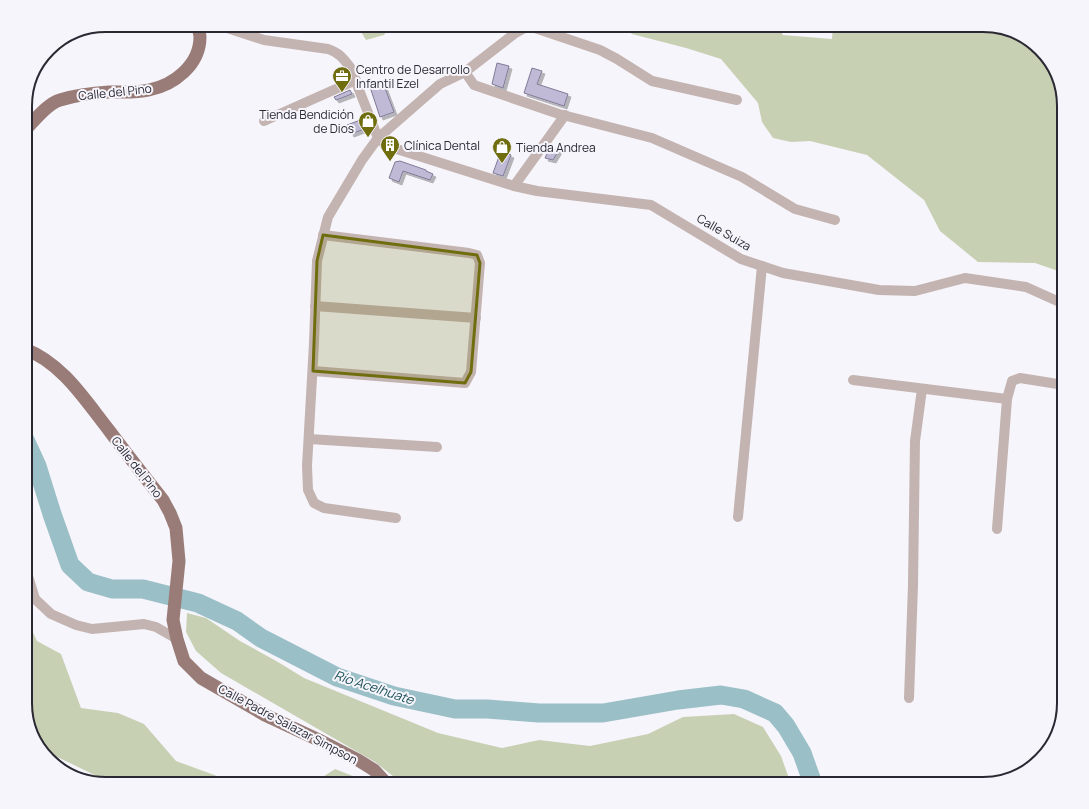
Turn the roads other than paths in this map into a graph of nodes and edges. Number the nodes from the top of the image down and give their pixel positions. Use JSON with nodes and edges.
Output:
{"nodes":[{"id":1,"x":199,"y":32,"type":"edge"},
{"id":2,"x":239,"y":32,"type":"edge"},
{"id":3,"x":517,"y":32,"type":"edge"},
{"id":4,"x":549,"y":32,"type":"edge"},
{"id":5,"x":465,"y":72,"type":"junction"},
{"id":6,"x":356,"y":80,"type":"junction"},
{"id":7,"x":737,"y":100,"type":"dead end"},
{"id":8,"x":565,"y":115,"type":"junction"},
{"id":9,"x":264,"y":121,"type":"dead end"},
{"id":10,"x":32,"y":123,"type":"edge"},
{"id":11,"x":378,"y":138,"type":"junction"},
{"id":12,"x":514,"y":186,"type":"junction"},
{"id":13,"x":835,"y":220,"type":"dead end"},
{"id":14,"x":323,"y":235,"type":"junction"},
{"id":15,"x":762,"y":266,"type":"junction"},
{"id":16,"x":1057,"y":301,"type":"edge"},
{"id":17,"x":315,"y":306,"type":"junction"},
{"id":18,"x":476,"y":318,"type":"junction"},
{"id":19,"x":32,"y":351,"type":"edge"},
{"id":20,"x":313,"y":371,"type":"junction"},
{"id":21,"x":852,"y":380,"type":"dead end"},
{"id":22,"x":1057,"y":384,"type":"edge"},
{"id":23,"x":922,"y":389,"type":"junction"},
{"id":24,"x":1007,"y":399,"type":"junction"},
{"id":25,"x":309,"y":439,"type":"junction"},
{"id":26,"x":437,"y":447,"type":"dead end"},
{"id":27,"x":396,"y":518,"type":"dead end"},
{"id":28,"x":738,"y":518,"type":"dead end"},
{"id":29,"x":997,"y":529,"type":"dead end"},
{"id":30,"x":32,"y":589,"type":"edge"},
{"id":31,"x":173,"y":620,"type":"joint"},
{"id":32,"x":178,"y":640,"type":"junction"},
{"id":33,"x":909,"y":698,"type":"dead end"},
{"id":34,"x":380,"y":777,"type":"edge"}],
"edges":[{"from":1,"to":10,"type":"main road","name":"Calle del Pino"},
{"from":2,"to":6,"type":"street"},
{"from":3,"to":5,"type":"street"},
{"from":4,"to":7,"type":"street"},
{"from":5,"to":8,"type":"street"},
{"from":5,"to":11,"type":"street"},
{"from":6,"to":9,"type":"street"},
{"from":6,"to":11,"type":"street"},
{"from":8,"to":12,"type":"street"},
{"from":8,"to":13,"type":"street"},
{"from":11,"to":12,"type":"street","name":"Calle Suiza"},
{"from":11,"to":14,"type":"street"},
{"from":12,"to":15,"type":"street","name":"Calle Suiza"},
{"from":14,"to":17,"type":"street"},
{"from":14,"to":18,"type":"street"},
{"from":15,"to":16,"type":"street","name":"Calle Suiza"},
{"from":15,"to":28,"type":"street"},
{"from":17,"to":18,"type":"street"},
{"from":17,"to":20,"type":"street"},
{"from":18,"to":20,"type":"street"},
{"from":19,"to":31,"type":"main road","name":"Calle del Pino"},
{"from":20,"to":25,"type":"street"},
{"from":21,"to":23,"type":"street"},
{"from":22,"to":24,"type":"street"},
{"from":23,"to":24,"type":"street"},
{"from":23,"to":33,"type":"street"},
{"from":24,"to":29,"type":"street"},
{"from":25,"to":26,"type":"street"},
{"from":25,"to":27,"type":"street"},
{"from":30,"to":32,"type":"street"},
{"from":31,"to":32,"type":"main road","name":"Calle Padre Salazar Simpson"},
{"from":32,"to":34,"type":"main road","name":"Calle Padre Salazar Simpson"}]}
